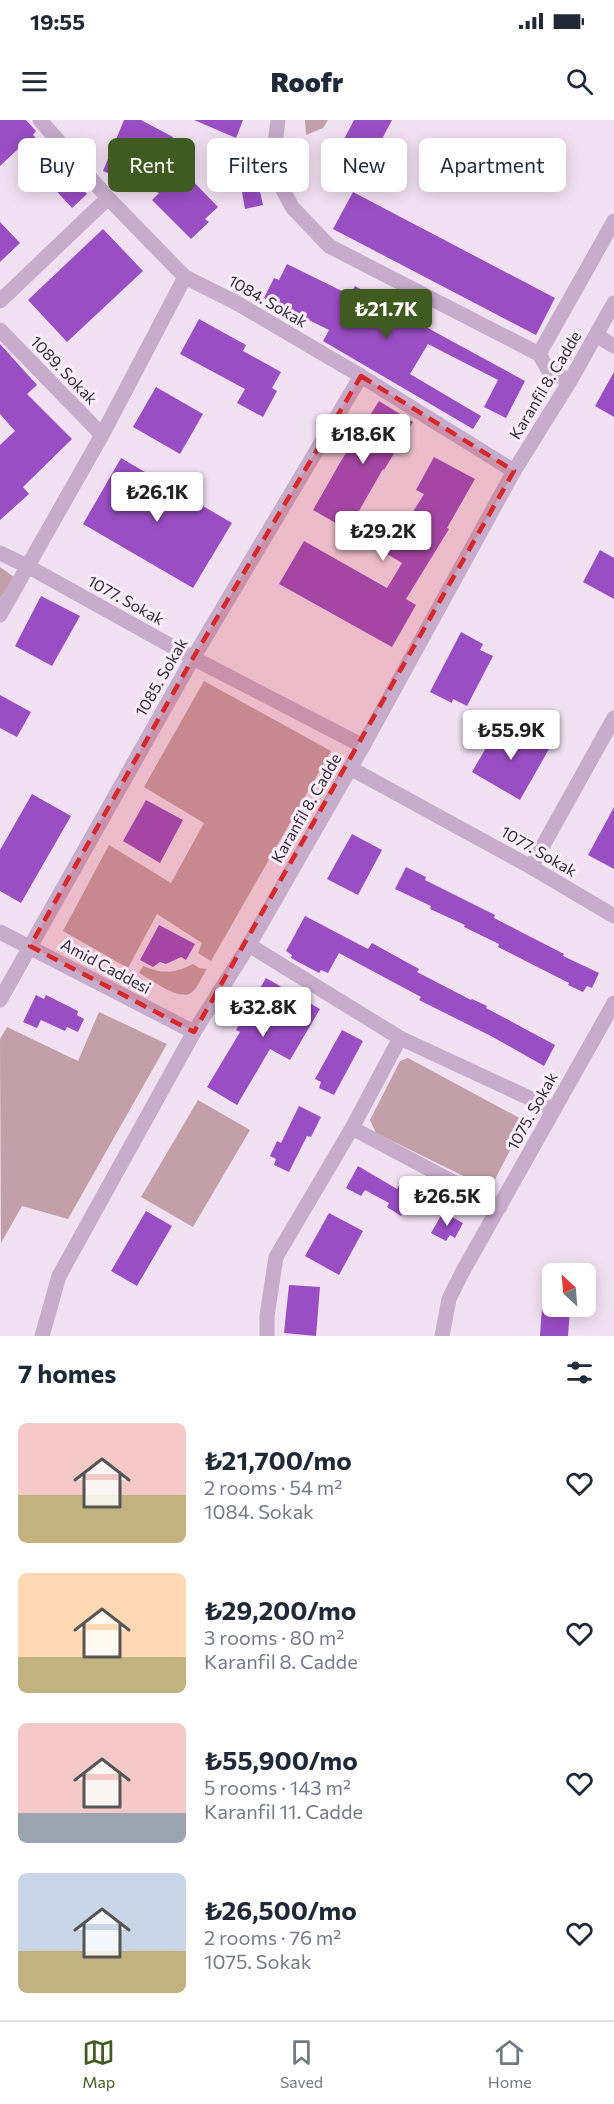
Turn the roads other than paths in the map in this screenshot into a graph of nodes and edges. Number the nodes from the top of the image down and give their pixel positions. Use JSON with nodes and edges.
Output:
{"nodes":[{"id":1,"x":40,"y":120,"type":"edge"},
{"id":2,"x":278,"y":120,"type":"edge"},
{"id":3,"x":108,"y":198,"type":"junction"},
{"id":4,"x":614,"y":221,"type":"edge"},
{"id":5,"x":185,"y":277,"type":"junction"},
{"id":6,"x":0,"y":301,"type":"edge"},
{"id":7,"x":614,"y":303,"type":"edge"},
{"id":8,"x":0,"y":330,"type":"edge"},
{"id":9,"x":596,"y":335,"type":"junction"},
{"id":10,"x":614,"y":346,"type":"edge"},
{"id":11,"x":540,"y":354,"type":"junction"},
{"id":12,"x":361,"y":376,"type":"junction"},
{"id":13,"x":570,"y":381,"type":"junction"},
{"id":14,"x":102,"y":435,"type":"junction"},
{"id":15,"x":514,"y":471,"type":"junction"},
{"id":16,"x":0,"y":553,"type":"edge"},
{"id":17,"x":29,"y":567,"type":"junction"},
{"id":18,"x":0,"y":615,"type":"edge"},
{"id":19,"x":193,"y":658,"type":"junction"},
{"id":20,"x":614,"y":718,"type":"edge"},
{"id":21,"x":363,"y":746,"type":"junction"},
{"id":22,"x":350,"y":768,"type":"junction"},
{"id":23,"x":531,"y":867,"type":"junction"},
{"id":24,"x":614,"y":916,"type":"edge"},
{"id":25,"x":0,"y":932,"type":"edge"},
{"id":26,"x":249,"y":945,"type":"junction"},
{"id":27,"x":30,"y":946,"type":"junction"},
{"id":28,"x":0,"y":1000,"type":"edge"},
{"id":29,"x":614,"y":1004,"type":"edge"},
{"id":30,"x":194,"y":1032,"type":"junction"},
{"id":31,"x":400,"y":1038,"type":"junction"},
{"id":32,"x":553,"y":1109,"type":"junction"},
{"id":33,"x":352,"y":1128,"type":"junction"},
{"id":34,"x":500,"y":1207,"type":"junction"},
{"id":35,"x":42,"y":1336,"type":"edge"},
{"id":36,"x":267,"y":1336,"type":"edge"},
{"id":37,"x":442,"y":1336,"type":"edge"}],
"edges":[{"from":1,"to":3,"type":"street","name":"1084. Sokak"},
{"from":2,"to":11,"type":"street"},
{"from":3,"to":5,"type":"street","name":"1084. Sokak"},
{"from":3,"to":6,"type":"street"},
{"from":4,"to":11,"type":"street"},
{"from":5,"to":12,"type":"street","name":"1084. Sokak"},
{"from":5,"to":14,"type":"street"},
{"from":7,"to":9,"type":"street","name":"Karanfil 8. Cadde"},
{"from":8,"to":14,"type":"street","name":"1089. Sokak"},
{"from":9,"to":10,"type":"street"},
{"from":9,"to":13,"type":"street","name":"Karanfil 8. Cadde"},
{"from":11,"to":13,"type":"street"},
{"from":12,"to":15,"type":"street","name":"1084. Sokak"},
{"from":12,"to":19,"type":"street","name":"1085. Sokak"},
{"from":13,"to":15,"type":"street","name":"Karanfil 8. Cadde"},
{"from":14,"to":17,"type":"street"},
{"from":15,"to":21,"type":"street","name":"Karanfil 8. Cadde"},
{"from":16,"to":17,"type":"street","name":"1077. Sokak"},
{"from":17,"to":18,"type":"street"},
{"from":17,"to":19,"type":"street","name":"1077. Sokak"},
{"from":19,"to":21,"type":"street","name":"1077. Sokak"},
{"from":19,"to":27,"type":"street","name":"1085. Sokak"},
{"from":20,"to":23,"type":"street"},
{"from":21,"to":22,"type":"street","name":"Karanfil 8. Cadde"},
{"from":22,"to":23,"type":"street","name":"1077. Sokak"},
{"from":22,"to":26,"type":"street","name":"Karanfil 8. Cadde"},
{"from":23,"to":24,"type":"street","name":"1077. Sokak"},
{"from":25,"to":27,"type":"street","name":"Amid Caddesi"},
{"from":26,"to":30,"type":"street","name":"Karanfil 8. Cadde"},
{"from":26,"to":31,"type":"street"},
{"from":27,"to":28,"type":"street","name":"1085. Sokak"},
{"from":27,"to":30,"type":"street","name":"Amid Caddesi"},
{"from":29,"to":32,"type":"street","name":"1075. Sokak"},
{"from":30,"to":35,"type":"street","name":"Karanfil 8. Cadde"},
{"from":31,"to":32,"type":"street"},
{"from":31,"to":33,"type":"street"},
{"from":32,"to":34,"type":"street","name":"1075. Sokak"},
{"from":33,"to":34,"type":"street"},
{"from":33,"to":36,"type":"street"},
{"from":34,"to":37,"type":"street","name":"1075. Sokak"}]}
